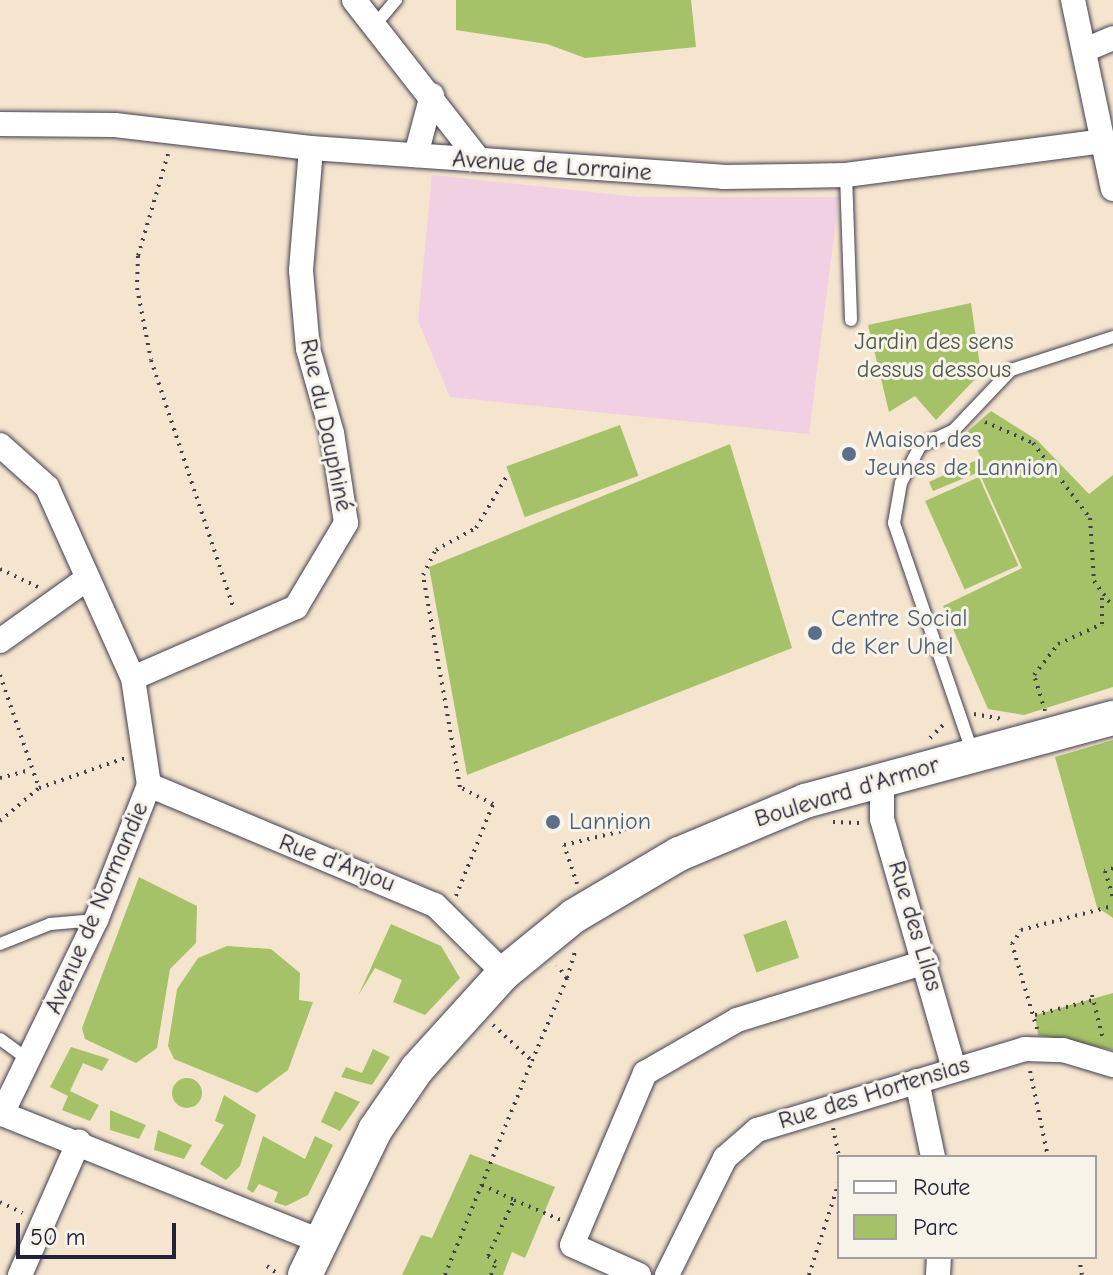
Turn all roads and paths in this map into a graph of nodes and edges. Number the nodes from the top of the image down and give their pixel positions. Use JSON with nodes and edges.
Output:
{"nodes":[{"id":1,"x":354,"y":0,"type":"edge"},
{"id":2,"x":396,"y":0,"type":"edge"},
{"id":3,"x":1073,"y":0,"type":"edge"},
{"id":4,"x":375,"y":25,"type":"junction"},
{"id":5,"x":1113,"y":38,"type":"edge"},
{"id":6,"x":1085,"y":50,"type":"junction"},
{"id":7,"x":432,"y":95,"type":"junction"},
{"id":8,"x":0,"y":124,"type":"edge"},
{"id":9,"x":173,"y":132,"type":"junction"},
{"id":10,"x":1103,"y":141,"type":"junction"},
{"id":11,"x":311,"y":148,"type":"junction"},
{"id":12,"x":416,"y":155,"type":"junction"},
{"id":13,"x":479,"y":160,"type":"junction"},
{"id":14,"x":846,"y":175,"type":"junction"},
{"id":15,"x":1113,"y":189,"type":"edge"},
{"id":16,"x":851,"y":320,"type":"dead end"},
{"id":17,"x":1113,"y":337,"type":"edge"},
{"id":18,"x":970,"y":415,"type":"junction"},
{"id":19,"x":0,"y":445,"type":"edge"},
{"id":20,"x":508,"y":474,"type":"dead end"},
{"id":21,"x":0,"y":569,"type":"edge"},
{"id":22,"x":88,"y":578,"type":"junction"},
{"id":23,"x":1102,"y":592,"type":"junction"},
{"id":24,"x":59,"y":597,"type":"junction"},
{"id":25,"x":1113,"y":607,"type":"edge"},
{"id":26,"x":242,"y":635,"type":"junction"},
{"id":27,"x":0,"y":641,"type":"edge"},
{"id":28,"x":0,"y":675,"type":"edge"},
{"id":29,"x":133,"y":678,"type":"junction"},
{"id":30,"x":1046,"y":713,"type":"dead end"},
{"id":31,"x":1113,"y":718,"type":"edge"},
{"id":32,"x":145,"y":751,"type":"junction"},
{"id":33,"x":972,"y":751,"type":"junction"},
{"id":34,"x":30,"y":770,"type":"junction"},
{"id":35,"x":0,"y":778,"type":"edge"},
{"id":36,"x":882,"y":784,"type":"junction"},
{"id":37,"x":149,"y":785,"type":"junction"},
{"id":38,"x":39,"y":788,"type":"junction"},
{"id":39,"x":0,"y":821,"type":"edge"},
{"id":40,"x":618,"y":822,"type":"dead end"},
{"id":41,"x":1113,"y":868,"type":"edge"},
{"id":42,"x":577,"y":886,"type":"dead end"},
{"id":43,"x":1113,"y":897,"type":"edge"},
{"id":44,"x":1113,"y":906,"type":"edge"},
{"id":45,"x":450,"y":913,"type":"junction"},
{"id":46,"x":96,"y":920,"type":"junction"},
{"id":47,"x":541,"y":943,"type":"junction"},
{"id":48,"x":0,"y":944,"type":"edge"},
{"id":49,"x":926,"y":962,"type":"junction"},
{"id":50,"x":504,"y":973,"type":"junction"},
{"id":51,"x":473,"y":1007,"type":"junction"},
{"id":52,"x":1035,"y":1015,"type":"junction"},
{"id":53,"x":0,"y":1039,"type":"edge"},
{"id":54,"x":1033,"y":1049,"type":"junction"},
{"id":55,"x":30,"y":1061,"type":"junction"},
{"id":56,"x":532,"y":1061,"type":"junction"},
{"id":57,"x":1106,"y":1062,"type":"edge"},
{"id":58,"x":954,"y":1068,"type":"junction"},
{"id":59,"x":917,"y":1081,"type":"junction"},
{"id":60,"x":1,"y":1114,"type":"edge"},
{"id":61,"x":79,"y":1141,"type":"junction"},
{"id":62,"x":933,"y":1155,"type":"edge"},
{"id":63,"x":1048,"y":1155,"type":"edge"},
{"id":64,"x":482,"y":1185,"type":"junction"},
{"id":65,"x":837,"y":1188,"type":"edge"},
{"id":66,"x":514,"y":1200,"type":"junction"},
{"id":67,"x":579,"y":1228,"type":"junction"},
{"id":68,"x":318,"y":1240,"type":"junction"},
{"id":69,"x":267,"y":1266,"type":"dead end"},
{"id":70,"x":20,"y":1275,"type":"edge"},
{"id":71,"x":280,"y":1275,"type":"edge"},
{"id":72,"x":305,"y":1275,"type":"edge"},
{"id":73,"x":445,"y":1275,"type":"edge"},
{"id":74,"x":491,"y":1275,"type":"edge"},
{"id":75,"x":639,"y":1275,"type":"edge"},
{"id":76,"x":667,"y":1275,"type":"edge"},
{"id":77,"x":809,"y":1275,"type":"edge"}],
"edges":[{"from":1,"to":4,"type":"street"},
{"from":2,"to":4,"type":"lane"},
{"from":3,"to":6,"type":"street"},
{"from":4,"to":7,"type":"street"},
{"from":5,"to":6,"type":"street"},
{"from":6,"to":10,"type":"street"},
{"from":7,"to":12,"type":"street"},
{"from":7,"to":13,"type":"street"},
{"from":8,"to":9,"type":"street","name":"Avenue de Lorraine"},
{"from":9,"to":11,"type":"street","name":"Avenue de Lorraine"},
{"from":9,"to":26,"type":"path"},
{"from":10,"to":14,"type":"street","name":"Avenue de Lorraine"},
{"from":10,"to":15,"type":"street"},
{"from":11,"to":12,"type":"street","name":"Avenue de Lorraine"},
{"from":11,"to":26,"type":"street","name":"Rue du Dauphiné"},
{"from":12,"to":13,"type":"street","name":"Avenue de Lorraine"},
{"from":13,"to":14,"type":"street","name":"Avenue de Lorraine"},
{"from":14,"to":16,"type":"lane"},
{"from":17,"to":18,"type":"lane"},
{"from":18,"to":23,"type":"path"},
{"from":18,"to":33,"type":"lane"},
{"from":19,"to":22,"type":"street","name":"Avenue de Normandie"},
{"from":20,"to":45,"type":"path"},
{"from":21,"to":24,"type":"path"},
{"from":22,"to":24,"type":"street"},
{"from":22,"to":29,"type":"street","name":"Avenue de Normandie"},
{"from":23,"to":25,"type":"path"},
{"from":23,"to":30,"type":"path"},
{"from":24,"to":27,"type":"street"},
{"from":26,"to":29,"type":"street","name":"Rue du Dauphiné"},
{"from":28,"to":34,"type":"path"},
{"from":29,"to":32,"type":"street","name":"Avenue de Normandie"},
{"from":31,"to":33,"type":"main road","name":"Boulevard d'Armor"},
{"from":32,"to":37,"type":"street","name":"Avenue de Normandie"},
{"from":32,"to":38,"type":"path"},
{"from":33,"to":36,"type":"main road","name":"Boulevard d'Armor"},
{"from":34,"to":35,"type":"path"},
{"from":34,"to":38,"type":"path"},
{"from":36,"to":47,"type":"main road","name":"Boulevard d'Armor"},
{"from":36,"to":49,"type":"street","name":"Rue des Lilas"},
{"from":37,"to":45,"type":"street","name":"Rue d'Anjou"},
{"from":37,"to":46,"type":"street","name":"Avenue de Normandie"},
{"from":38,"to":39,"type":"path"},
{"from":40,"to":42,"type":"path"},
{"from":41,"to":43,"type":"path"},
{"from":44,"to":52,"type":"path"},
{"from":45,"to":50,"type":"street","name":"Rue d'Anjou"},
{"from":46,"to":48,"type":"lane"},
{"from":46,"to":55,"type":"street","name":"Avenue de Normandie"},
{"from":47,"to":50,"type":"main road","name":"Boulevard d'Armor"},
{"from":47,"to":56,"type":"path"},
{"from":49,"to":58,"type":"street","name":"Rue des Lilas"},
{"from":49,"to":67,"type":"street"},
{"from":50,"to":51,"type":"main road","name":"Boulevard d'Armor"},
{"from":51,"to":56,"type":"path"},
{"from":51,"to":68,"type":"main road","name":"Boulevard d'Armor"},
{"from":52,"to":54,"type":"path"},
{"from":52,"to":57,"type":"path"},
{"from":53,"to":55,"type":"lane"},
{"from":54,"to":57,"type":"street","name":"Rue des Hortensias"},
{"from":54,"to":58,"type":"street","name":"Rue des Hortensias"},
{"from":54,"to":63,"type":"path"},
{"from":55,"to":60,"type":"street","name":"Avenue de Normandie"},
{"from":56,"to":64,"type":"path"},
{"from":58,"to":59,"type":"street","name":"Rue des Hortensias"},
{"from":59,"to":62,"type":"street"},
{"from":59,"to":76,"type":"street","name":"Rue des Hortensias"},
{"from":60,"to":61,"type":"street"},
{"from":61,"to":68,"type":"street"},
{"from":61,"to":70,"type":"street"},
{"from":64,"to":66,"type":"path"},
{"from":64,"to":73,"type":"path"},
{"from":65,"to":77,"type":"path"},
{"from":66,"to":67,"type":"path"},
{"from":66,"to":74,"type":"path"},
{"from":67,"to":75,"type":"street"},
{"from":68,"to":72,"type":"main road","name":"Boulevard d'Armor"},
{"from":69,"to":71,"type":"path"}]}
